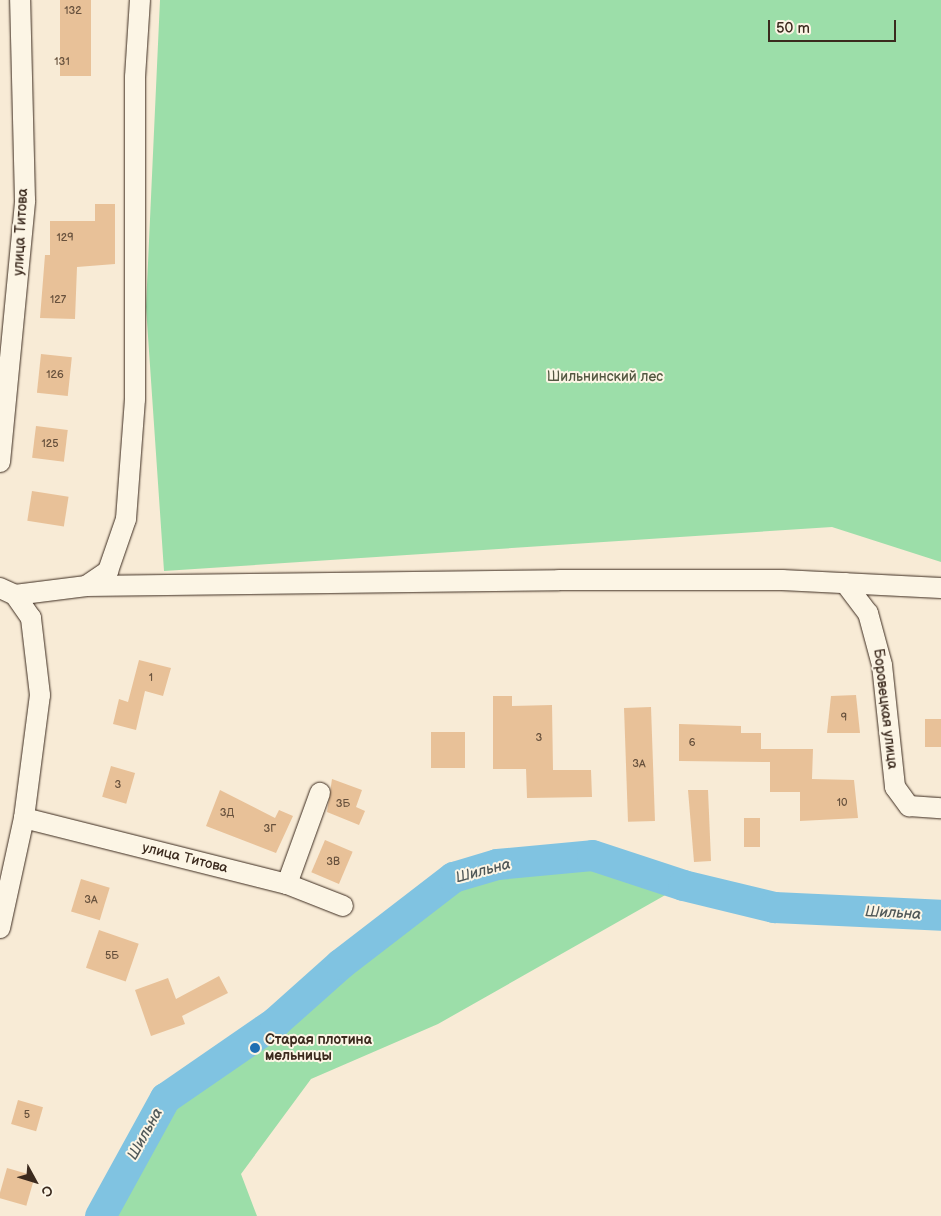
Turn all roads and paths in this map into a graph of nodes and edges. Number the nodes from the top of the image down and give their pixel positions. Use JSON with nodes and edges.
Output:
{"nodes":[{"id":1,"x":20,"y":0,"type":"edge"},
{"id":2,"x":140,"y":0,"type":"edge"},
{"id":3,"x":0,"y":462,"type":"edge"},
{"id":4,"x":845,"y":583,"type":"junction"},
{"id":5,"x":86,"y":586,"type":"junction"},
{"id":6,"x":941,"y":588,"type":"edge"},
{"id":7,"x":8,"y":592,"type":"edge"},
{"id":8,"x":320,"y":793,"type":"dead end"},
{"id":9,"x":941,"y":808,"type":"edge"},
{"id":10,"x":24,"y":818,"type":"junction"},
{"id":11,"x":287,"y":884,"type":"junction"},
{"id":12,"x":343,"y":906,"type":"dead end"},
{"id":13,"x":0,"y":928,"type":"edge"}],
"edges":[{"from":1,"to":3,"type":"street","name":"улица Титова"},
{"from":2,"to":5,"type":"street"},
{"from":4,"to":5,"type":"street"},
{"from":4,"to":6,"type":"street"},
{"from":4,"to":9,"type":"street","name":"Боровецкая улица"},
{"from":5,"to":7,"type":"street"},
{"from":7,"to":10,"type":"street"},
{"from":8,"to":11,"type":"street"},
{"from":10,"to":11,"type":"street","name":"улица Титова"},
{"from":10,"to":13,"type":"street"},
{"from":11,"to":12,"type":"street","name":"улица Титова"}]}
